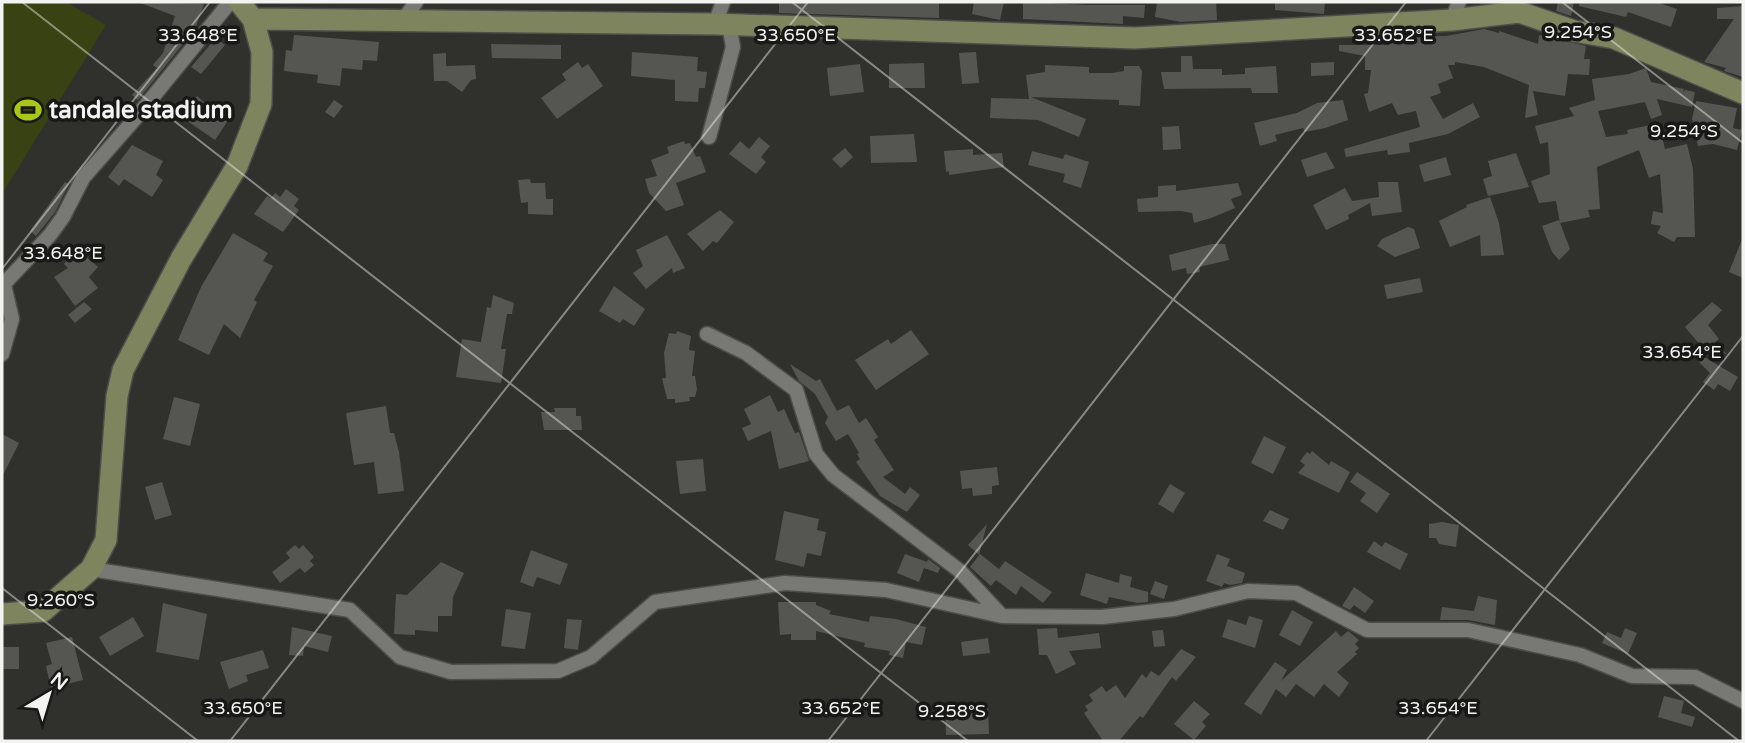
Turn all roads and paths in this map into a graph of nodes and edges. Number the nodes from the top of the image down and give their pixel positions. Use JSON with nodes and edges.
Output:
{"nodes":[{"id":1,"x":230,"y":2,"type":"edge"},
{"id":2,"x":239,"y":2,"type":"edge"},
{"id":3,"x":416,"y":2,"type":"edge"},
{"id":4,"x":723,"y":2,"type":"edge"},
{"id":5,"x":1456,"y":11,"type":"edge"},
{"id":6,"x":253,"y":19,"type":"junction"},
{"id":7,"x":402,"y":23,"type":"junction"},
{"id":8,"x":722,"y":25,"type":"junction"},
{"id":9,"x":1743,"y":93,"type":"edge"},
{"id":10,"x":709,"y":137,"type":"dead end"},
{"id":11,"x":3,"y":285,"type":"edge"},
{"id":12,"x":707,"y":334,"type":"dead end"},
{"id":13,"x":2,"y":354,"type":"edge"},
{"id":14,"x":91,"y":569,"type":"junction"},
{"id":15,"x":2,"y":614,"type":"edge"},
{"id":16,"x":1002,"y":616,"type":"junction"},
{"id":17,"x":1743,"y":701,"type":"edge"}],
"edges":[{"from":1,"to":11,"type":"street"},
{"from":2,"to":6,"type":"street"},
{"from":3,"to":7,"type":"street"},
{"from":4,"to":8,"type":"street"},
{"from":5,"to":8,"type":"street"},
{"from":5,"to":9,"type":"street"},
{"from":6,"to":7,"type":"street"},
{"from":6,"to":14,"type":"street"},
{"from":7,"to":8,"type":"street"},
{"from":8,"to":10,"type":"street"},
{"from":11,"to":13,"type":"street"},
{"from":12,"to":16,"type":"street"},
{"from":14,"to":15,"type":"street"},
{"from":14,"to":16,"type":"street"},
{"from":16,"to":17,"type":"street"}]}
